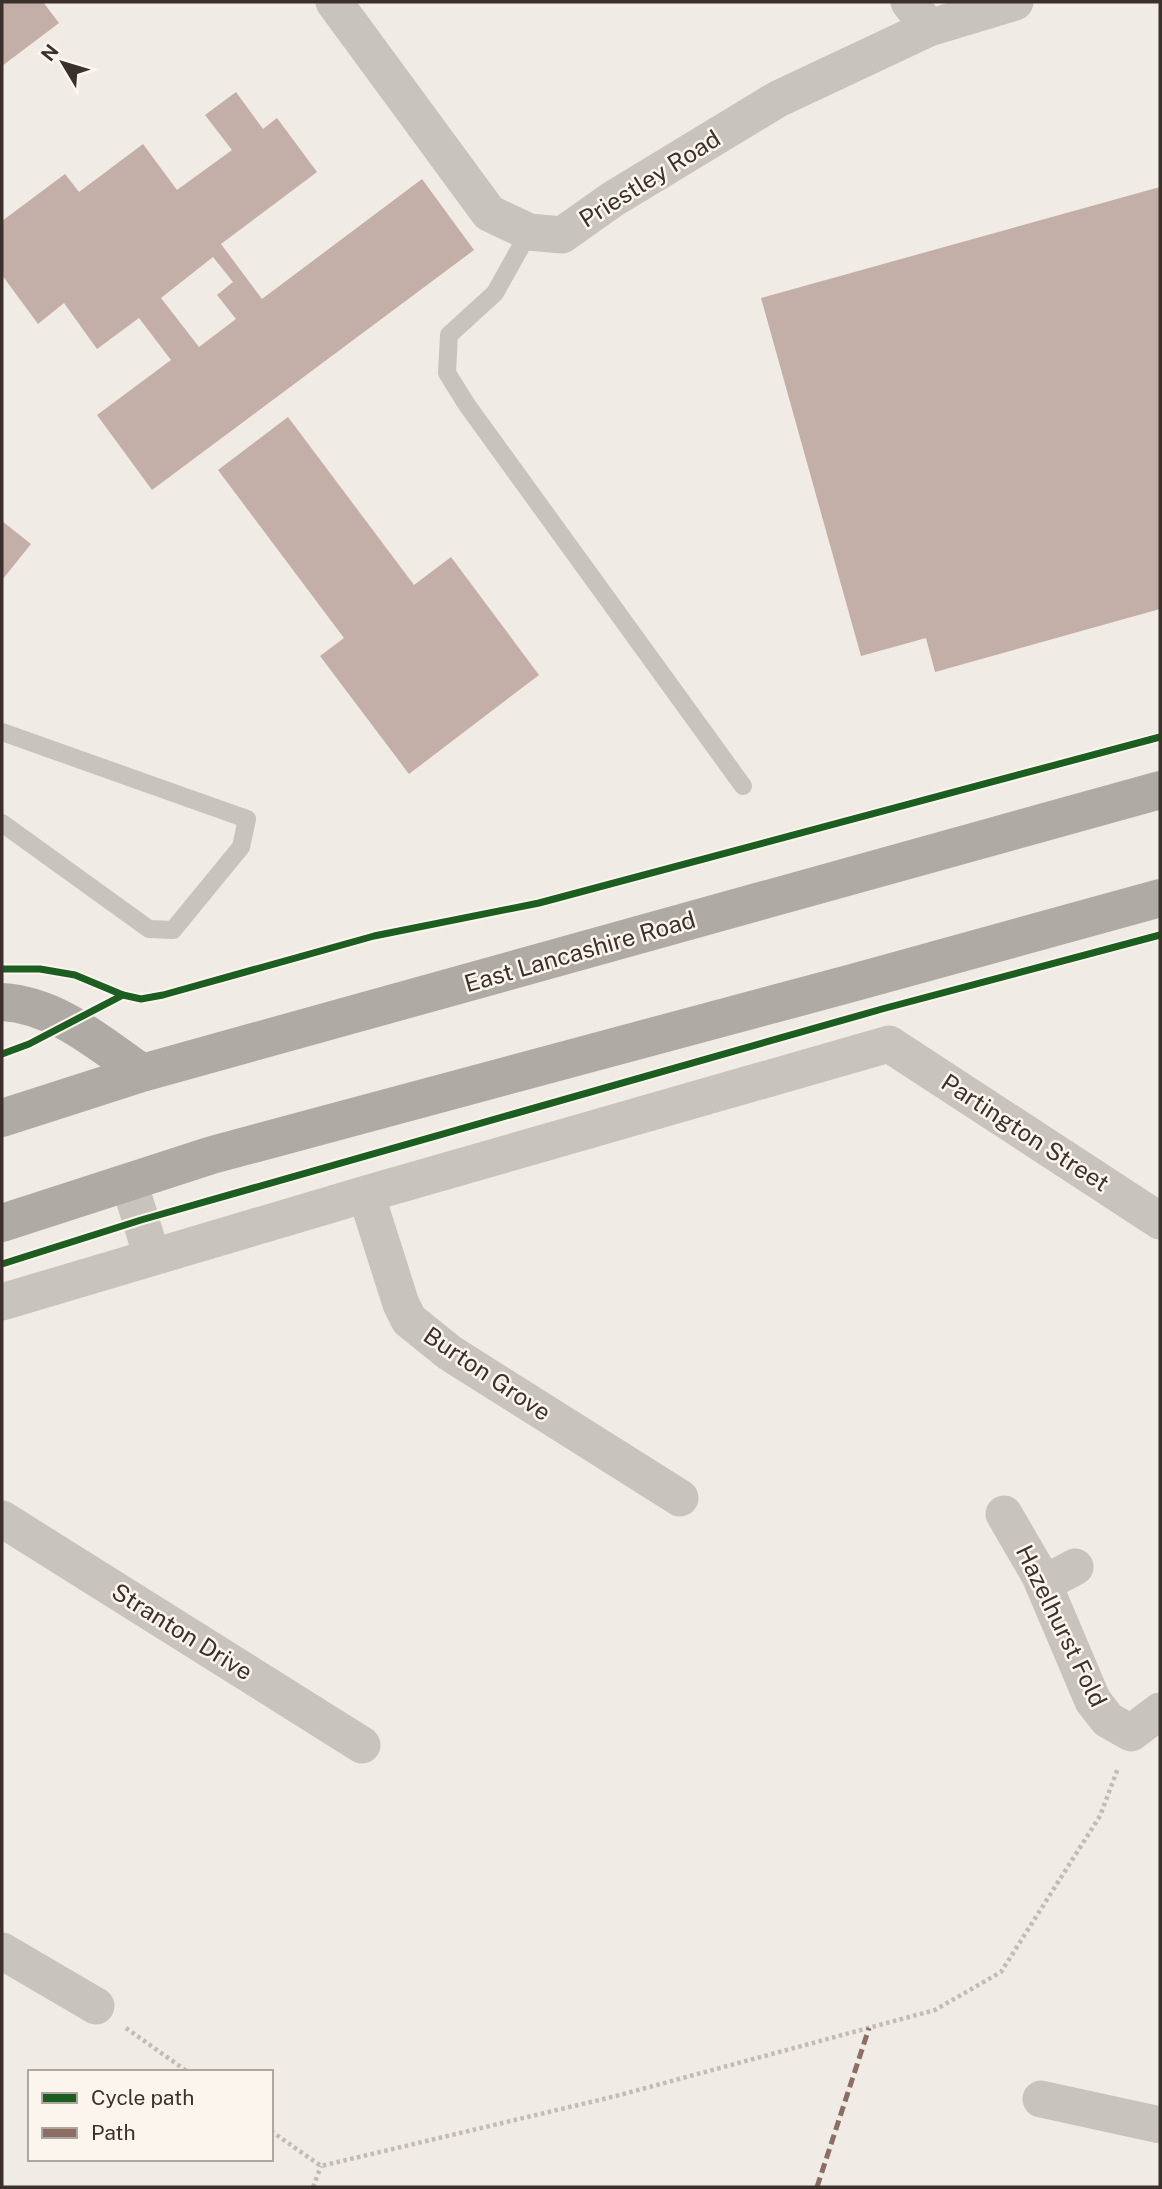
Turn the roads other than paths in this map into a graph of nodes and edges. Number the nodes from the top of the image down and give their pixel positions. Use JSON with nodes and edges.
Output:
{"nodes":[{"id":1,"x":334,"y":2,"type":"edge"},
{"id":2,"x":1015,"y":2,"type":"edge"},
{"id":3,"x":919,"y":15,"type":"edge"},
{"id":4,"x":529,"y":232,"type":"junction"},
{"id":5,"x":2,"y":732,"type":"edge"},
{"id":6,"x":743,"y":786,"type":"dead end"},
{"id":7,"x":1160,"y":790,"type":"edge"},
{"id":8,"x":2,"y":823,"type":"edge"},
{"id":9,"x":1160,"y":898,"type":"edge"},
{"id":10,"x":2,"y":1002,"type":"edge"},
{"id":11,"x":142,"y":1073,"type":"junction"},
{"id":12,"x":2,"y":1118,"type":"edge"},
{"id":13,"x":128,"y":1182,"type":"junction"},
{"id":14,"x":366,"y":1194,"type":"junction"},
{"id":15,"x":1160,"y":1221,"type":"edge"},
{"id":16,"x":2,"y":1223,"type":"edge"},
{"id":17,"x":152,"y":1257,"type":"junction"},
{"id":18,"x":2,"y":1302,"type":"edge"},
{"id":19,"x":680,"y":1499,"type":"dead end"},
{"id":20,"x":1004,"y":1514,"type":"dead end"},
{"id":21,"x":2,"y":1520,"type":"edge"},
{"id":22,"x":1075,"y":1567,"type":"dead end"},
{"id":23,"x":1043,"y":1584,"type":"junction"},
{"id":24,"x":1160,"y":1711,"type":"edge"},
{"id":25,"x":362,"y":1745,"type":"dead end"},
{"id":26,"x":2,"y":1951,"type":"edge"},
{"id":27,"x":96,"y":2006,"type":"road end"},
{"id":28,"x":1041,"y":2099,"type":"dead end"},
{"id":29,"x":1160,"y":2125,"type":"edge"}],
"edges":[{"from":1,"to":4,"type":"street","name":"Priestley Road"},
{"from":2,"to":3,"type":"street","name":"Priestley Road"},
{"from":3,"to":4,"type":"street","name":"Priestley Road"},
{"from":4,"to":6,"type":"lane"},
{"from":5,"to":8,"type":"lane"},
{"from":7,"to":11,"type":"highway","name":"East Lancashire Road"},
{"from":9,"to":13,"type":"highway"},
{"from":10,"to":11,"type":"highway"},
{"from":11,"to":12,"type":"highway","name":"East Lancashire Road"},
{"from":13,"to":16,"type":"highway"},
{"from":13,"to":17,"type":"street"},
{"from":14,"to":15,"type":"street","name":"Partington Street"},
{"from":14,"to":17,"type":"street"},
{"from":14,"to":19,"type":"street","name":"Burton Grove"},
{"from":17,"to":18,"type":"street"},
{"from":20,"to":23,"type":"street","name":"Hazelhurst Fold"},
{"from":21,"to":25,"type":"street","name":"Stranton Drive"},
{"from":22,"to":23,"type":"street"},
{"from":23,"to":24,"type":"street","name":"Hazelhurst Fold"},
{"from":26,"to":27,"type":"street"},
{"from":28,"to":29,"type":"street"}]}
